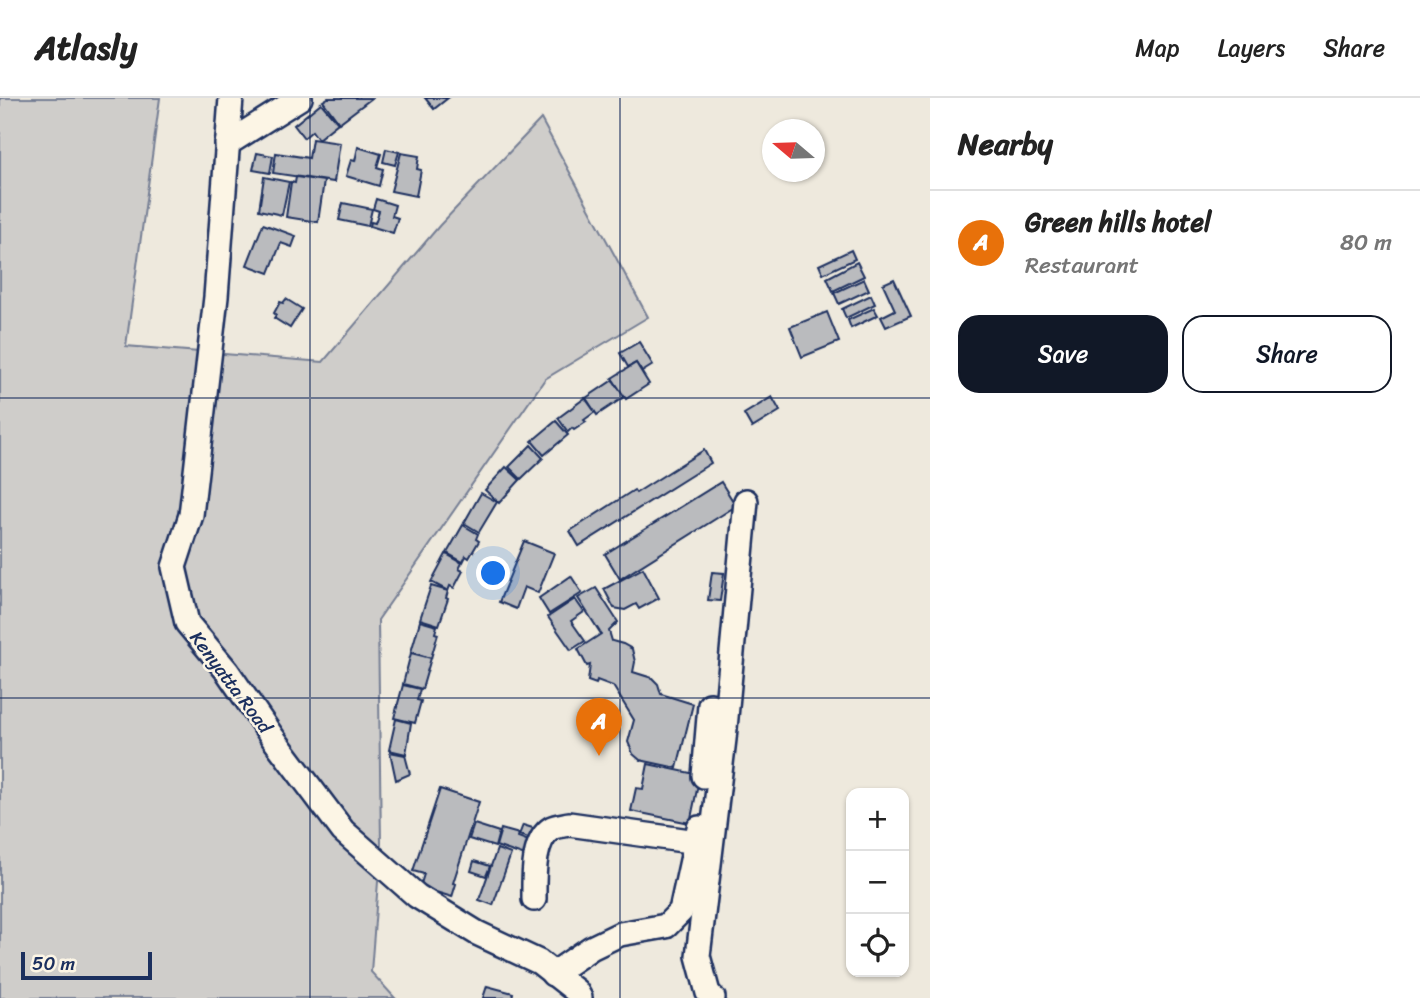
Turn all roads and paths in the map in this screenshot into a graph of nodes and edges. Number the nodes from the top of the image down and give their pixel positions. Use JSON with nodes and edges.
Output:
{"nodes":[{"id":1,"x":231,"y":98,"type":"edge"},
{"id":2,"x":300,"y":98,"type":"edge"},
{"id":3,"x":227,"y":144,"type":"junction"},
{"id":4,"x":746,"y":501,"type":"dead end"},
{"id":5,"x":710,"y":705,"type":"dead end"},
{"id":6,"x":697,"y":842,"type":"junction"},
{"id":7,"x":534,"y":899,"type":"dead end"},
{"id":8,"x":553,"y":974,"type":"junction"},
{"id":9,"x":580,"y":998,"type":"edge"},
{"id":10,"x":713,"y":998,"type":"edge"}],
"edges":[{"from":1,"to":3,"type":"street","name":"Kenyatta Road"},
{"from":2,"to":3,"type":"street"},
{"from":3,"to":8,"type":"street","name":"Kenyatta Road"},
{"from":4,"to":10,"type":"street"},
{"from":5,"to":6,"type":"street"},
{"from":6,"to":7,"type":"street"},
{"from":6,"to":8,"type":"street"},
{"from":8,"to":9,"type":"street","name":"Kenyatta Road"}]}
